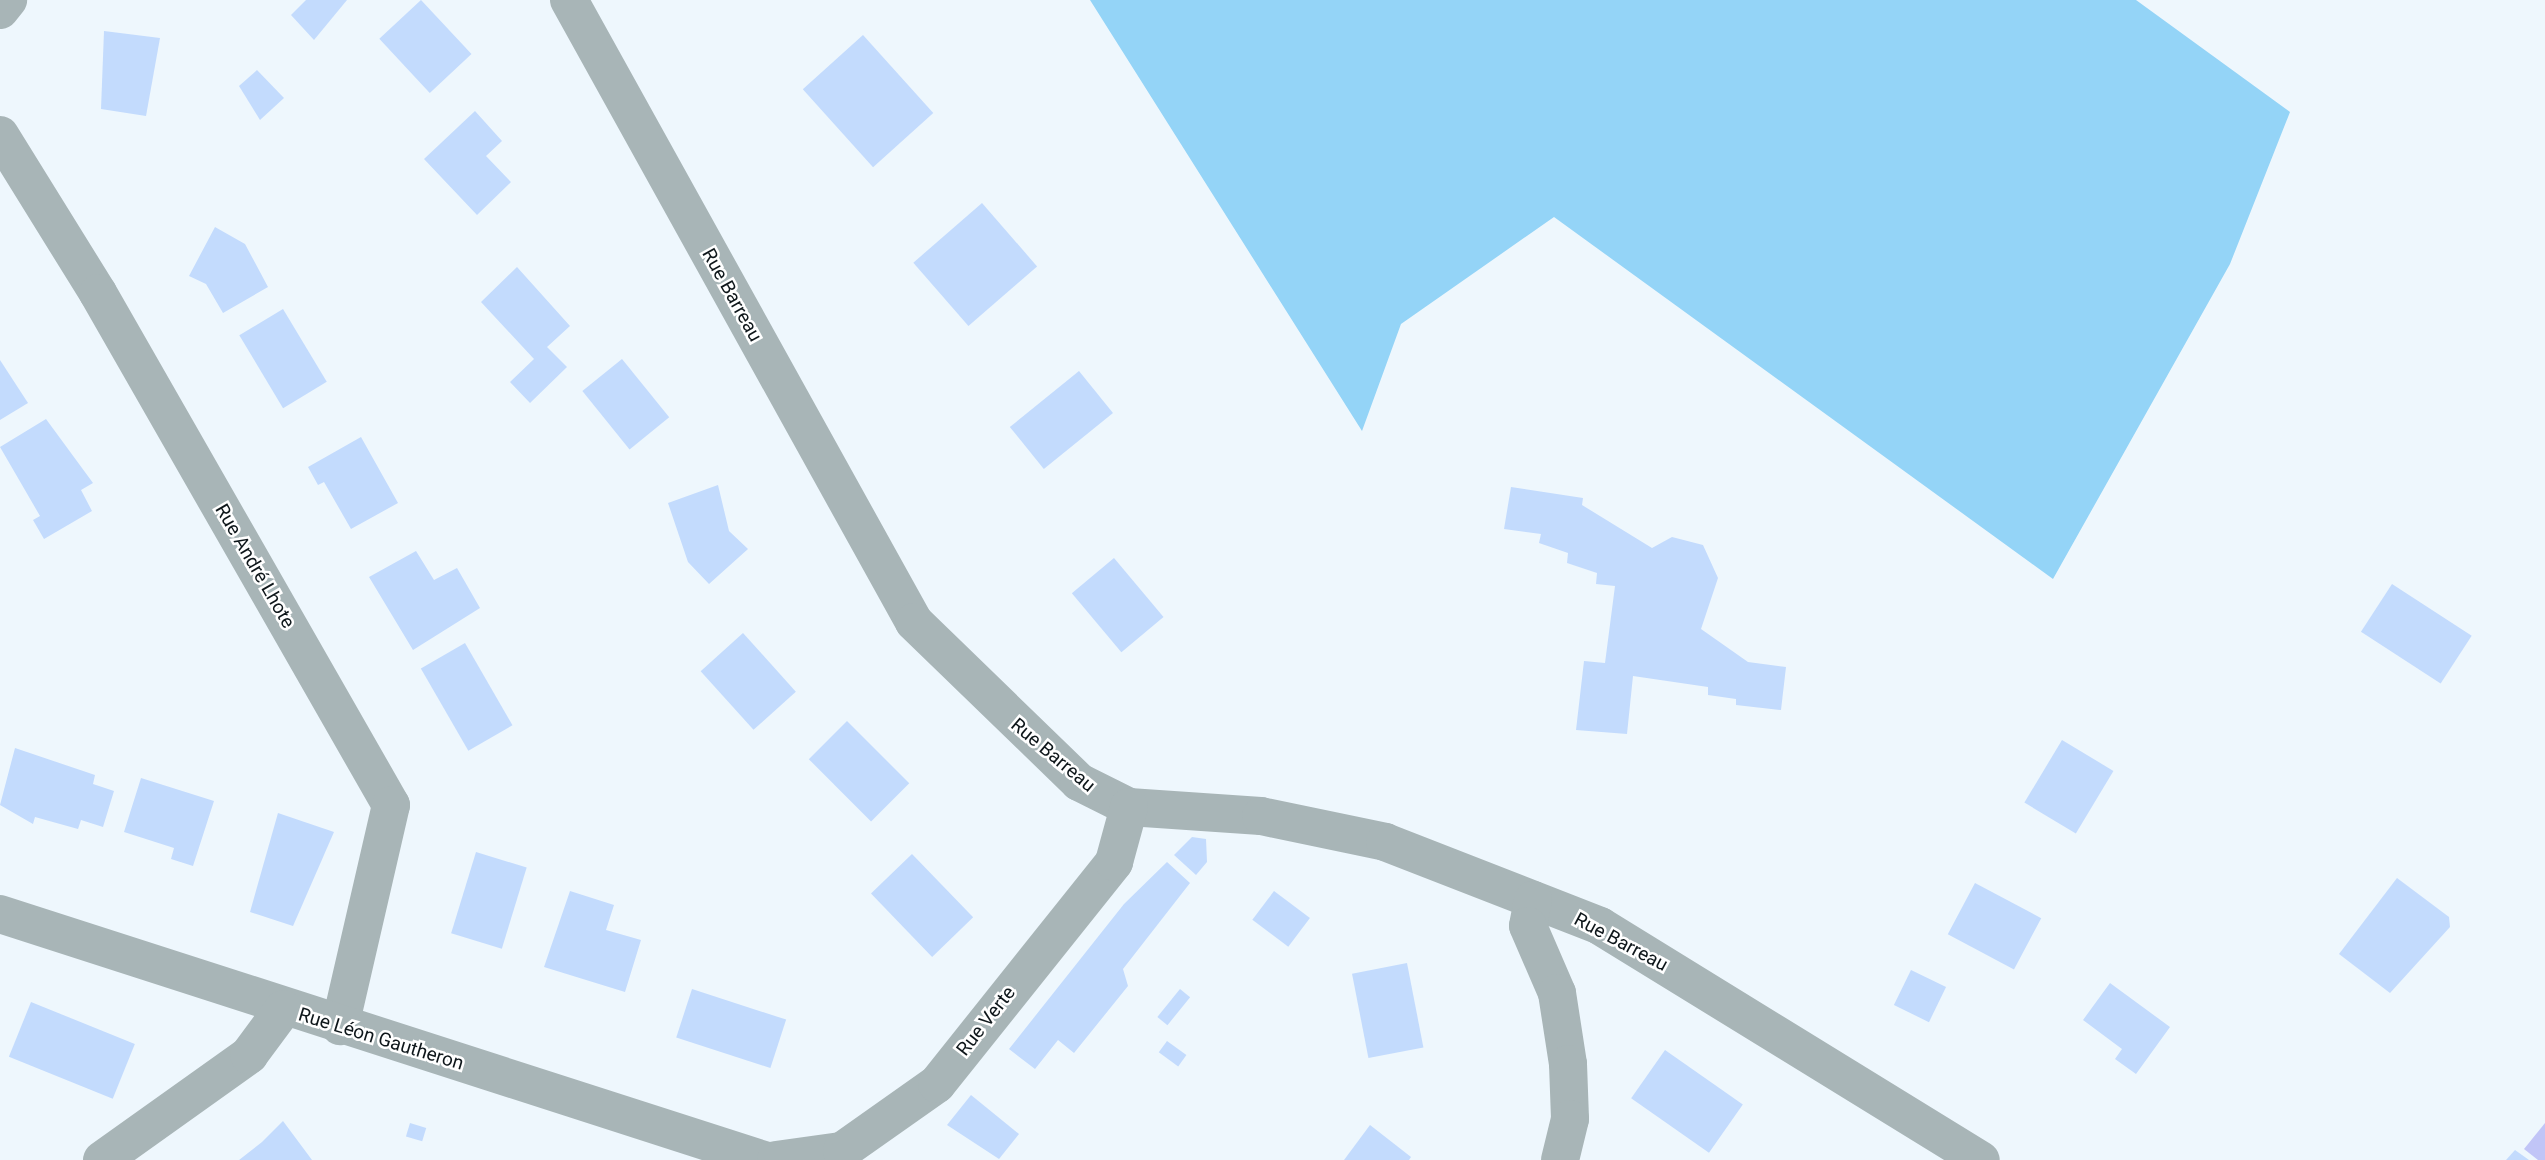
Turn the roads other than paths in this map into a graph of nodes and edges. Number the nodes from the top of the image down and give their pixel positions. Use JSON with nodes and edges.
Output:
{"nodes":[{"id":1,"x":8,"y":0,"type":"edge"},
{"id":2,"x":569,"y":0,"type":"edge"},
{"id":3,"x":0,"y":10,"type":"edge"},
{"id":4,"x":0,"y":135,"type":"edge"},
{"id":5,"x":1129,"y":807,"type":"junction"},
{"id":6,"x":1533,"y":900,"type":"junction"},
{"id":7,"x":0,"y":914,"type":"edge"},
{"id":8,"x":283,"y":1009,"type":"junction"},
{"id":9,"x":340,"y":1026,"type":"junction"},
{"id":10,"x":102,"y":1160,"type":"edge"},
{"id":11,"x":764,"y":1160,"type":"edge"},
{"id":12,"x":776,"y":1160,"type":"edge"},
{"id":13,"x":1560,"y":1160,"type":"edge"},
{"id":14,"x":1981,"y":1160,"type":"edge"}],
"edges":[{"from":1,"to":3,"type":"street"},
{"from":2,"to":5,"type":"street","name":"Rue Barreau"},
{"from":4,"to":9,"type":"street","name":"Rue André Lhote"},
{"from":5,"to":6,"type":"street","name":"Rue Barreau"},
{"from":5,"to":12,"type":"street","name":"Rue Verte"},
{"from":6,"to":13,"type":"street"},
{"from":6,"to":14,"type":"street","name":"Rue Barreau"},
{"from":7,"to":8,"type":"street","name":"Rue Léon Gautheron"},
{"from":8,"to":9,"type":"street","name":"Rue Léon Gautheron"},
{"from":8,"to":10,"type":"street"},
{"from":9,"to":11,"type":"street","name":"Rue Léon Gautheron"}]}
